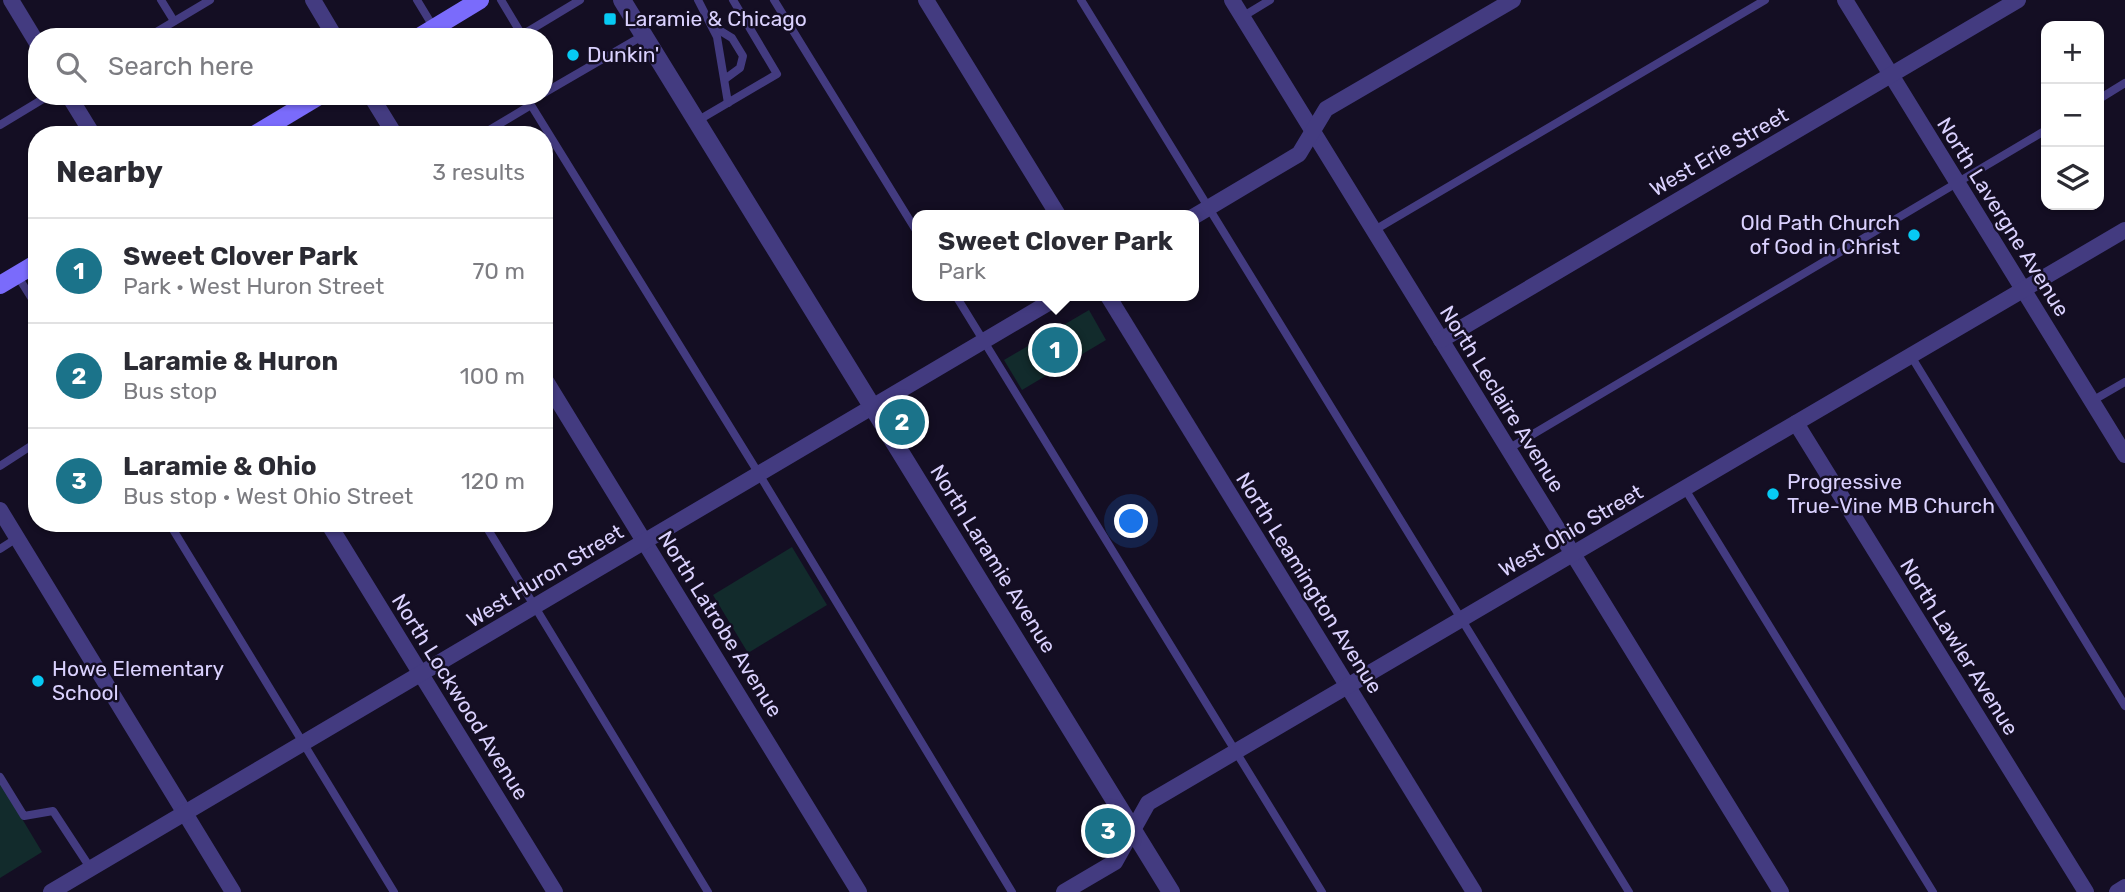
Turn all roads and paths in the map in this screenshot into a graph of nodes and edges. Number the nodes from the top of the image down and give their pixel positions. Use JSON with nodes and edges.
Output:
{"nodes":[{"id":1,"x":11,"y":0,"type":"edge"},
{"id":2,"x":161,"y":0,"type":"edge"},
{"id":3,"x":209,"y":0,"type":"edge"},
{"id":4,"x":313,"y":0,"type":"edge"},
{"id":5,"x":417,"y":0,"type":"edge"},
{"id":6,"x":478,"y":0,"type":"edge"},
{"id":7,"x":501,"y":0,"type":"edge"},
{"id":8,"x":580,"y":0,"type":"edge"},
{"id":9,"x":622,"y":0,"type":"edge"},
{"id":10,"x":698,"y":0,"type":"edge"},
{"id":11,"x":733,"y":0,"type":"edge"},
{"id":12,"x":774,"y":0,"type":"edge"},
{"id":13,"x":926,"y":0,"type":"edge"},
{"id":14,"x":1081,"y":0,"type":"edge"},
{"id":15,"x":1232,"y":0,"type":"edge"},
{"id":16,"x":1270,"y":0,"type":"edge"},
{"id":17,"x":1513,"y":0,"type":"edge"},
{"id":18,"x":1765,"y":0,"type":"edge"},
{"id":19,"x":1846,"y":0,"type":"edge"},
{"id":20,"x":2018,"y":0,"type":"edge"},
{"id":21,"x":1242,"y":17,"type":"junction"},
{"id":22,"x":174,"y":22,"type":"junction"},
{"id":23,"x":713,"y":27,"type":"junction"},
{"id":24,"x":28,"y":28,"type":"edge"},
{"id":25,"x":164,"y":28,"type":"edge"},
{"id":26,"x":330,"y":28,"type":"edge"},
{"id":27,"x":422,"y":28,"type":"edge"},
{"id":28,"x":433,"y":28,"type":"edge"},
{"id":29,"x":517,"y":28,"type":"edge"},
{"id":30,"x":534,"y":28,"type":"edge"},
{"id":31,"x":644,"y":35,"type":"junction"},
{"id":32,"x":1892,"y":75,"type":"junction"},
{"id":33,"x":725,"y":79,"type":"junction"},
{"id":34,"x":2125,"y":83,"type":"edge"},
{"id":35,"x":553,"y":88,"type":"edge"},
{"id":36,"x":2104,"y":96,"type":"edge"},
{"id":37,"x":728,"y":103,"type":"junction"},
{"id":38,"x":33,"y":105,"type":"edge"},
{"id":39,"x":75,"y":105,"type":"edge"},
{"id":40,"x":303,"y":105,"type":"edge"},
{"id":41,"x":377,"y":105,"type":"edge"},
{"id":42,"x":531,"y":105,"type":"edge"},
{"id":43,"x":531,"y":105,"type":"edge"},
{"id":44,"x":697,"y":122,"type":"junction"},
{"id":45,"x":0,"y":125,"type":"edge"},
{"id":46,"x":87,"y":126,"type":"edge"},
{"id":47,"x":269,"y":126,"type":"edge"},
{"id":48,"x":389,"y":126,"type":"edge"},
{"id":49,"x":496,"y":126,"type":"edge"},
{"id":50,"x":544,"y":126,"type":"edge"},
{"id":51,"x":1313,"y":131,"type":"junction"},
{"id":52,"x":2041,"y":133,"type":"edge"},
{"id":53,"x":553,"y":141,"type":"edge"},
{"id":54,"x":1958,"y":183,"type":"junction"},
{"id":55,"x":1208,"y":208,"type":"junction"},
{"id":56,"x":1055,"y":210,"type":"edge"},
{"id":57,"x":1199,"y":213,"type":"edge"},
{"id":58,"x":912,"y":224,"type":"edge"},
{"id":59,"x":2125,"y":230,"type":"edge"},
{"id":60,"x":1373,"y":231,"type":"junction"},
{"id":61,"x":28,"y":268,"type":"edge"},
{"id":62,"x":17,"y":275,"type":"junction"},
{"id":63,"x":0,"y":285,"type":"edge"},
{"id":64,"x":2024,"y":290,"type":"junction"},
{"id":65,"x":28,"y":293,"type":"edge"},
{"id":66,"x":959,"y":301,"type":"edge"},
{"id":67,"x":1052,"y":301,"type":"edge"},
{"id":68,"x":1111,"y":301,"type":"edge"},
{"id":69,"x":1441,"y":340,"type":"junction"},
{"id":70,"x":984,"y":341,"type":"junction"},
{"id":71,"x":1911,"y":356,"type":"junction"},
{"id":72,"x":2125,"y":382,"type":"edge"},
{"id":73,"x":553,"y":393,"type":"edge"},
{"id":74,"x":2092,"y":401,"type":"junction"},
{"id":75,"x":873,"y":407,"type":"junction"},
{"id":76,"x":1796,"y":423,"type":"junction"},
{"id":77,"x":28,"y":448,"type":"edge"},
{"id":78,"x":1508,"y":450,"type":"junction"},
{"id":79,"x":2125,"y":455,"type":"edge"},
{"id":80,"x":0,"y":466,"type":"edge"},
{"id":81,"x":759,"y":474,"type":"junction"},
{"id":82,"x":1685,"y":489,"type":"junction"},
{"id":83,"x":0,"y":510,"type":"edge"},
{"id":84,"x":174,"y":532,"type":"edge"},
{"id":85,"x":334,"y":532,"type":"edge"},
{"id":86,"x":489,"y":532,"type":"edge"},
{"id":87,"x":17,"y":538,"type":"junction"},
{"id":88,"x":645,"y":542,"type":"junction"},
{"id":89,"x":0,"y":549,"type":"edge"},
{"id":90,"x":1573,"y":554,"type":"junction"},
{"id":91,"x":535,"y":607,"type":"junction"},
{"id":92,"x":1461,"y":619,"type":"junction"},
{"id":93,"x":421,"y":674,"type":"junction"},
{"id":94,"x":1348,"y":686,"type":"junction"},
{"id":95,"x":2125,"y":706,"type":"edge"},
{"id":96,"x":303,"y":743,"type":"junction"},
{"id":97,"x":1236,"y":751,"type":"junction"},
{"id":98,"x":0,"y":777,"type":"edge"},
{"id":99,"x":185,"y":813,"type":"junction"},
{"id":100,"x":1132,"y":830,"type":"junction"},
{"id":101,"x":91,"y":869,"type":"junction"},
{"id":102,"x":72,"y":887,"type":"edge"},
{"id":103,"x":2125,"y":887,"type":"edge"},
{"id":104,"x":51,"y":892,"type":"edge"},
{"id":105,"x":233,"y":892,"type":"edge"},
{"id":106,"x":394,"y":892,"type":"edge"},
{"id":107,"x":555,"y":892,"type":"edge"},
{"id":108,"x":708,"y":892,"type":"edge"},
{"id":109,"x":859,"y":892,"type":"edge"},
{"id":110,"x":1012,"y":892,"type":"edge"},
{"id":111,"x":1064,"y":892,"type":"edge"},
{"id":112,"x":1171,"y":892,"type":"edge"},
{"id":113,"x":1322,"y":892,"type":"edge"},
{"id":114,"x":1474,"y":892,"type":"edge"},
{"id":115,"x":1629,"y":892,"type":"edge"},
{"id":116,"x":1781,"y":892,"type":"edge"},
{"id":117,"x":1933,"y":892,"type":"edge"},
{"id":118,"x":2086,"y":892,"type":"edge"},
{"id":119,"x":2117,"y":892,"type":"edge"}],
"edges":[{"from":1,"to":24,"type":"street"},
{"from":2,"to":22,"type":"lane"},
{"from":3,"to":22,"type":"lane"},
{"from":4,"to":26,"type":"street"},
{"from":5,"to":27,"type":"lane"},
{"from":6,"to":28,"type":"main road"},
{"from":7,"to":29,"type":"lane"},
{"from":8,"to":30,"type":"lane"},
{"from":9,"to":31,"type":"street","name":"North Laramie Avenue"},
{"from":10,"to":23,"type":"lane"},
{"from":11,"to":37,"type":"lane"},
{"from":12,"to":58,"type":"lane"},
{"from":13,"to":56,"type":"street"},
{"from":14,"to":55,"type":"lane"},
{"from":15,"to":21,"type":"street","name":"North Leclaire Avenue"},
{"from":16,"to":21,"type":"lane"},
{"from":17,"to":51,"type":"street"},
{"from":18,"to":60,"type":"lane"},
{"from":19,"to":32,"type":"street","name":"North Lavergne Avenue"},
{"from":20,"to":32,"type":"street","name":"West Erie Street"},
{"from":21,"to":51,"type":"street","name":"North Leclaire Avenue"},
{"from":22,"to":25,"type":"lane"},
{"from":23,"to":33,"type":"lane"},
{"from":23,"to":33,"type":"lane"},
{"from":31,"to":35,"type":"lane"},
{"from":31,"to":44,"type":"street","name":"North Laramie Avenue"},
{"from":32,"to":54,"type":"street","name":"North Lavergne Avenue"},
{"from":32,"to":69,"type":"street","name":"West Erie Street"},
{"from":33,"to":37,"type":"lane"},
{"from":34,"to":36,"type":"lane"},
{"from":37,"to":44,"type":"lane"},
{"from":38,"to":45,"type":"lane"},
{"from":39,"to":46,"type":"street"},
{"from":40,"to":47,"type":"main road"},
{"from":41,"to":48,"type":"street"},
{"from":42,"to":50,"type":"lane"},
{"from":43,"to":49,"type":"lane"},
{"from":44,"to":75,"type":"street","name":"North Laramie Avenue"},
{"from":51,"to":55,"type":"street"},
{"from":51,"to":60,"type":"street","name":"North Leclaire Avenue"},
{"from":52,"to":54,"type":"lane"},
{"from":53,"to":81,"type":"lane"},
{"from":54,"to":64,"type":"street","name":"North Lavergne Avenue"},
{"from":54,"to":78,"type":"lane"},
{"from":55,"to":57,"type":"street"},
{"from":55,"to":92,"type":"lane"},
{"from":59,"to":64,"type":"street","name":"West Ohio Street"},
{"from":60,"to":69,"type":"street","name":"North Leclaire Avenue"},
{"from":61,"to":62,"type":"main road"},
{"from":62,"to":63,"type":"main road"},
{"from":62,"to":65,"type":"lane"},
{"from":64,"to":71,"type":"street","name":"West Ohio Street"},
{"from":64,"to":74,"type":"street","name":"North Lavergne Avenue"},
{"from":66,"to":70,"type":"lane"},
{"from":67,"to":70,"type":"street","name":"West Huron Street"},
{"from":68,"to":94,"type":"street","name":"North Leamington Avenue"},
{"from":69,"to":78,"type":"street","name":"North Leclaire Avenue"},
{"from":70,"to":75,"type":"street","name":"West Huron Street"},
{"from":70,"to":97,"type":"lane"},
{"from":71,"to":76,"type":"street","name":"West Ohio Street"},
{"from":71,"to":95,"type":"lane"},
{"from":72,"to":74,"type":"lane"},
{"from":73,"to":88,"type":"street","name":"North Latrobe Avenue"},
{"from":74,"to":79,"type":"street","name":"North Lavergne Avenue"},
{"from":75,"to":81,"type":"street","name":"West Huron Street"},
{"from":75,"to":100,"type":"street","name":"North Laramie Avenue"},
{"from":76,"to":82,"type":"street","name":"West Ohio Street"},
{"from":76,"to":118,"type":"street","name":"North Lawler Avenue"},
{"from":77,"to":80,"type":"lane"},
{"from":78,"to":90,"type":"street","name":"North Leclaire Avenue"},
{"from":81,"to":88,"type":"street","name":"West Huron Street"},
{"from":81,"to":110,"type":"lane"},
{"from":82,"to":90,"type":"street","name":"West Ohio Street"},
{"from":82,"to":117,"type":"lane"},
{"from":83,"to":87,"type":"street"},
{"from":84,"to":96,"type":"lane"},
{"from":85,"to":93,"type":"street","name":"North Lockwood Avenue"},
{"from":86,"to":91,"type":"lane"},
{"from":87,"to":89,"type":"lane"},
{"from":87,"to":99,"type":"street"},
{"from":88,"to":91,"type":"street","name":"West Huron Street"},
{"from":88,"to":109,"type":"street","name":"North Latrobe Avenue"},
{"from":90,"to":92,"type":"street","name":"West Ohio Street"},
{"from":90,"to":116,"type":"street","name":"North Leclaire Avenue"},
{"from":91,"to":93,"type":"street","name":"West Huron Street"},
{"from":91,"to":108,"type":"lane"},
{"from":92,"to":94,"type":"street","name":"West Ohio Street"},
{"from":92,"to":115,"type":"lane"},
{"from":93,"to":96,"type":"street","name":"West Huron Street"},
{"from":93,"to":107,"type":"street","name":"North Lockwood Avenue"},
{"from":94,"to":97,"type":"street","name":"West Ohio Street"},
{"from":94,"to":114,"type":"street","name":"North Leamington Avenue"},
{"from":96,"to":99,"type":"street","name":"West Huron Street"},
{"from":96,"to":106,"type":"lane"},
{"from":97,"to":100,"type":"street","name":"West Ohio Street"},
{"from":97,"to":113,"type":"lane"},
{"from":98,"to":101,"type":"lane"},
{"from":99,"to":101,"type":"street","name":"West Huron Street"},
{"from":99,"to":105,"type":"street"},
{"from":100,"to":111,"type":"street","name":"West Ohio Street"},
{"from":100,"to":112,"type":"street","name":"North Laramie Avenue"},
{"from":101,"to":102,"type":"street","name":"West Huron Street"},
{"from":102,"to":104,"type":"street","name":"West Huron Street"},
{"from":103,"to":119,"type":"street"}]}
